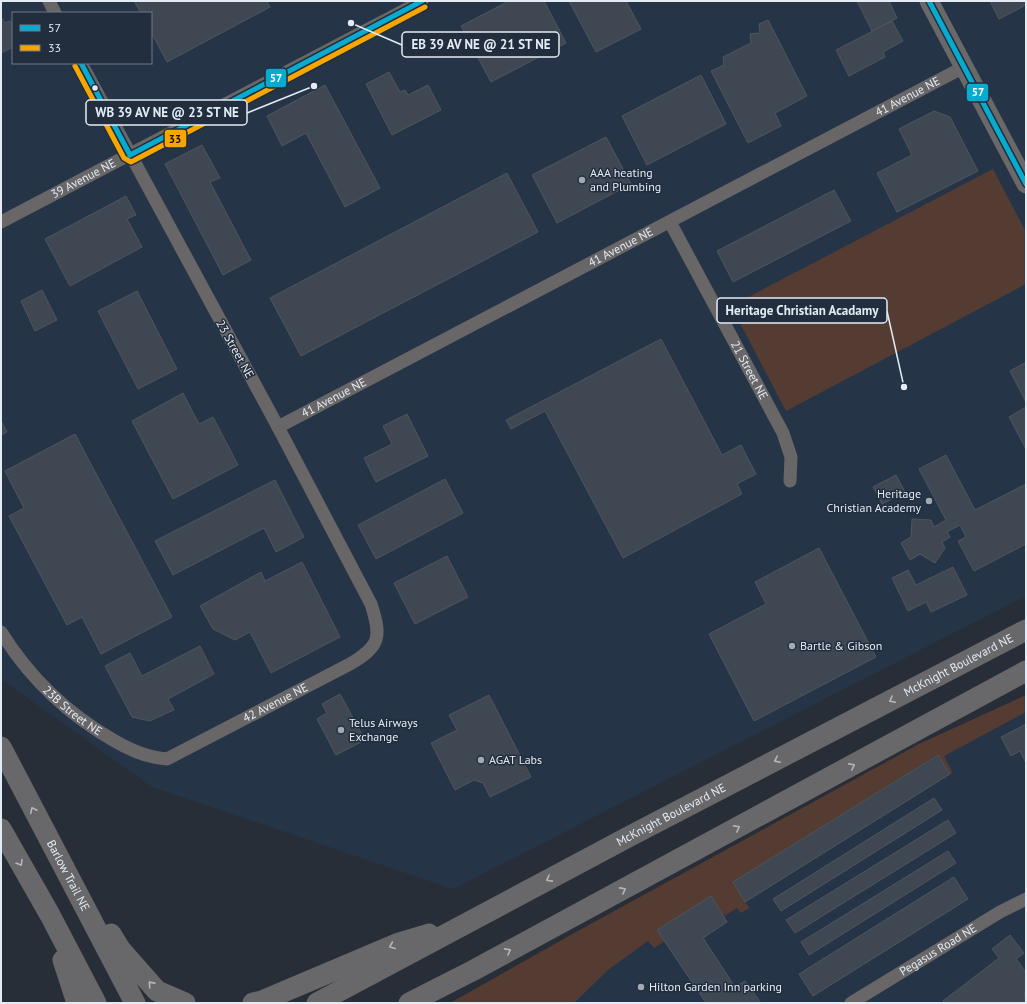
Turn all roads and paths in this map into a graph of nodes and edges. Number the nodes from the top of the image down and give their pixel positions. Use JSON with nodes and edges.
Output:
{"nodes":[{"id":1,"x":49,"y":1,"type":"edge"},
{"id":2,"x":422,"y":1,"type":"edge"},
{"id":3,"x":929,"y":1,"type":"edge"},
{"id":4,"x":54,"y":12,"type":"edge"},
{"id":5,"x":82,"y":64,"type":"edge"},
{"id":6,"x":964,"y":67,"type":"junction"},
{"id":7,"x":130,"y":155,"type":"junction"},
{"id":8,"x":1026,"y":184,"type":"edge"},
{"id":9,"x":1,"y":222,"type":"edge"},
{"id":10,"x":670,"y":222,"type":"junction"},
{"id":11,"x":278,"y":427,"type":"junction"},
{"id":12,"x":790,"y":481,"type":"dead end"},
{"id":13,"x":1026,"y":630,"type":"edge"},
{"id":14,"x":1,"y":632,"type":"edge"},
{"id":15,"x":378,"y":639,"type":"joint"},
{"id":16,"x":1026,"y":671,"type":"edge"},
{"id":17,"x":1026,"y":680,"type":"edge"},
{"id":18,"x":979,"y":697,"type":"junction"},
{"id":19,"x":1,"y":747,"type":"edge"},
{"id":20,"x":167,"y":759,"type":"joint"},
{"id":21,"x":1,"y":829,"type":"edge"},
{"id":22,"x":51,"y":844,"type":"junction"},
{"id":23,"x":1026,"y":899,"type":"edge"},
{"id":24,"x":50,"y":915,"type":"junction"},
{"id":25,"x":469,"y":921,"type":"junction"},
{"id":26,"x":386,"y":967,"type":"junction"},
{"id":27,"x":474,"y":970,"type":"junction"},
{"id":28,"x":77,"y":1003,"type":"edge"},
{"id":29,"x":96,"y":1003,"type":"edge"},
{"id":30,"x":111,"y":1003,"type":"edge"},
{"id":31,"x":135,"y":1003,"type":"edge"},
{"id":32,"x":185,"y":1003,"type":"edge"},
{"id":33,"x":253,"y":1003,"type":"edge"},
{"id":34,"x":317,"y":1003,"type":"edge"},
{"id":35,"x":331,"y":1003,"type":"edge"},
{"id":36,"x":409,"y":1003,"type":"edge"},
{"id":37,"x":428,"y":1003,"type":"edge"},
{"id":38,"x":851,"y":1003,"type":"edge"}],
"edges":[{"from":1,"to":4,"type":"street"},
{"from":2,"to":7,"type":"street","name":"39 Avenue NE"},
{"from":3,"to":6,"type":"street"},
{"from":5,"to":7,"type":"street","name":"23 Street NE"},
{"from":6,"to":8,"type":"street"},
{"from":6,"to":10,"type":"street","name":"41 Avenue NE"},
{"from":7,"to":9,"type":"street","name":"39 Avenue NE"},
{"from":7,"to":11,"type":"street","name":"23 Street NE"},
{"from":10,"to":11,"type":"street","name":"41 Avenue NE"},
{"from":10,"to":12,"type":"street","name":"21 Street NE"},
{"from":11,"to":15,"type":"street","name":"23 Street NE"},
{"from":13,"to":25,"type":"main road","name":"McKnight Boulevard NE","one_way":true},
{"from":14,"to":20,"type":"street","name":"23B Street NE"},
{"from":15,"to":20,"type":"street","name":"42 Avenue NE"},
{"from":16,"to":18,"type":"main road"},
{"from":17,"to":18,"type":"main road"},
{"from":27,"to":18,"type":"main road","one_way":true},
{"from":22,"to":19,"type":"main road","name":"Barlow Trail NE","one_way":true},
{"from":21,"to":24,"type":"main road","one_way":true},
{"from":22,"to":31,"type":"main road","name":"Barlow Trail NE"},
{"from":32,"to":22,"type":"main road","one_way":true},
{"from":23,"to":38,"type":"street","name":"Pegasus Road NE"},
{"from":24,"to":28,"type":"main road"},
{"from":24,"to":29,"type":"main road"},
{"from":24,"to":30,"type":"main road"},
{"from":25,"to":26,"type":"main road","name":"McKnight Boulevard NE"},
{"from":25,"to":33,"type":"main road","one_way":true},
{"from":26,"to":34,"type":"main road","name":"McKnight Boulevard NE"},
{"from":26,"to":35,"type":"main road"},
{"from":27,"to":36,"type":"main road"},
{"from":27,"to":37,"type":"main road"}]}
